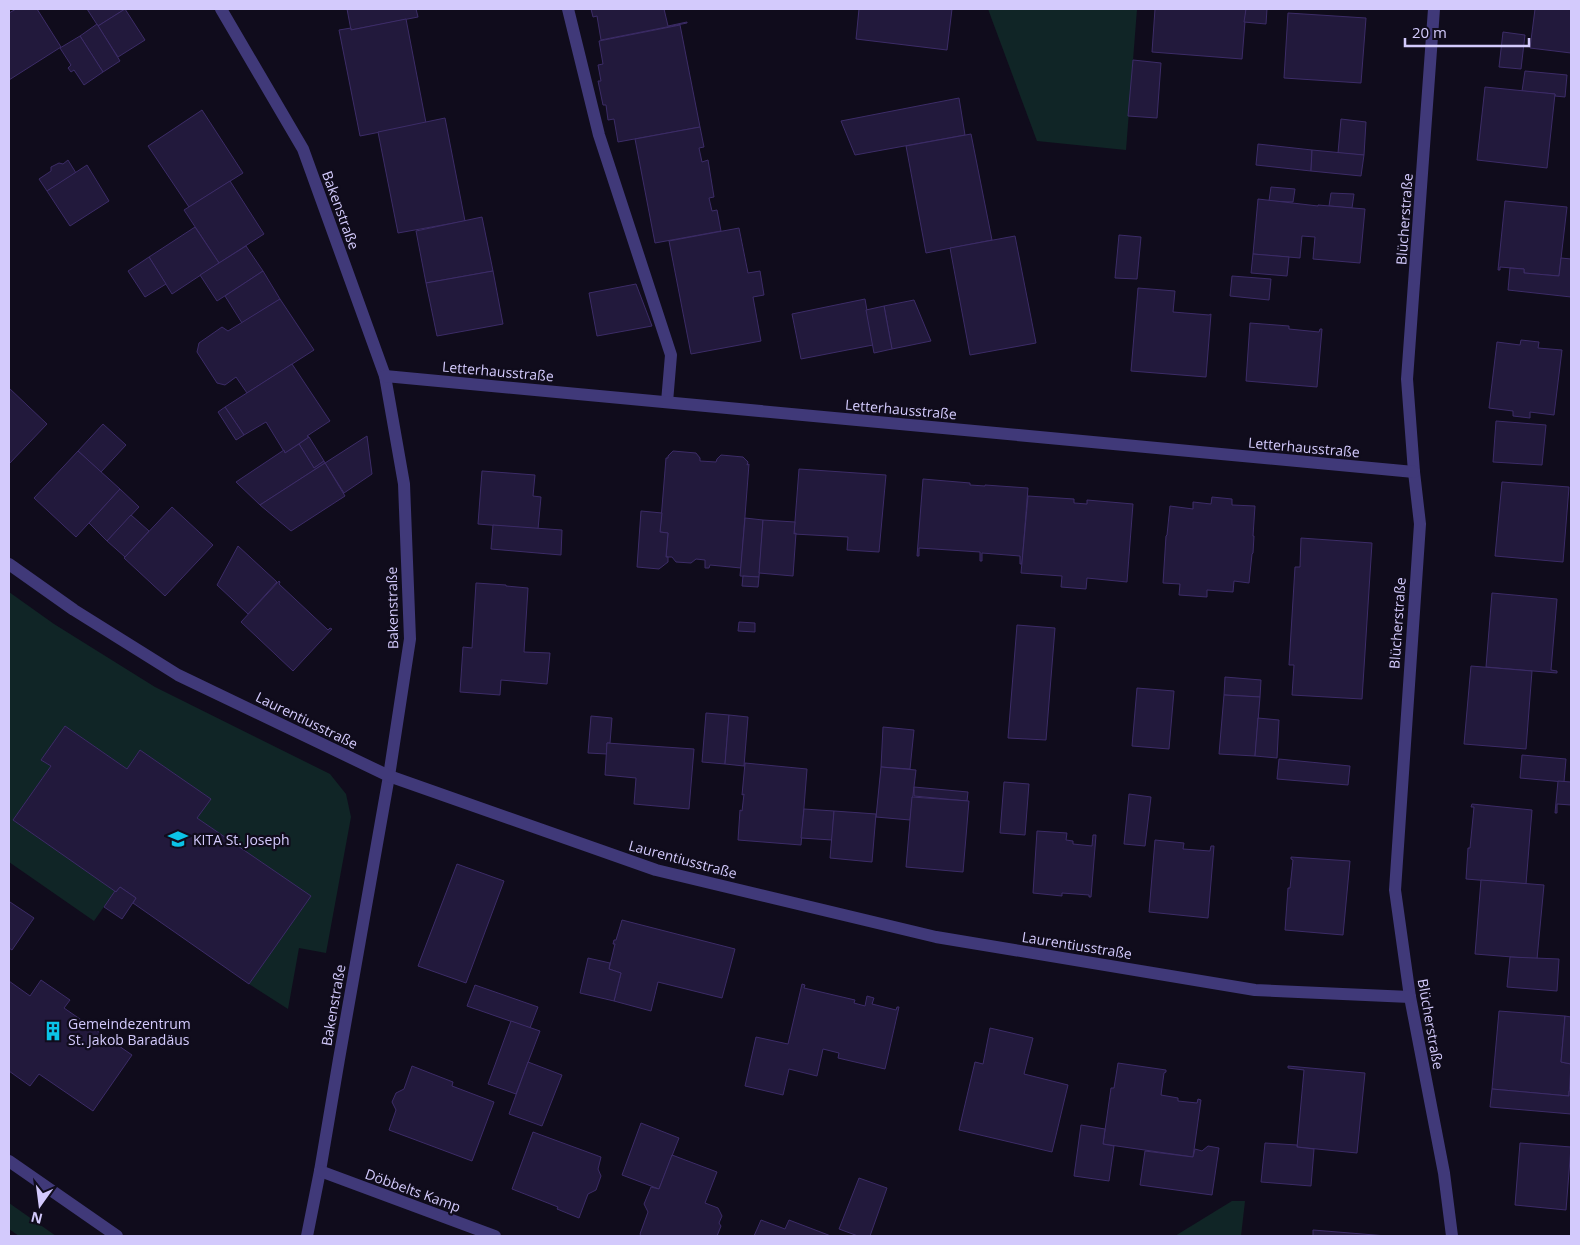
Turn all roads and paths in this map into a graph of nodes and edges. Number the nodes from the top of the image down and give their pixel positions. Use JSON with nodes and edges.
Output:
{"nodes":[{"id":1,"x":221,"y":9,"type":"edge"},
{"id":2,"x":568,"y":9,"type":"edge"},
{"id":3,"x":1434,"y":9,"type":"edge"},
{"id":4,"x":385,"y":376,"type":"junction"},
{"id":5,"x":667,"y":402,"type":"junction"},
{"id":6,"x":1414,"y":472,"type":"junction"},
{"id":7,"x":9,"y":564,"type":"edge"},
{"id":8,"x":389,"y":776,"type":"junction"},
{"id":9,"x":1410,"y":997,"type":"junction"},
{"id":10,"x":9,"y":1161,"type":"edge"},
{"id":11,"x":320,"y":1172,"type":"junction"},
{"id":12,"x":117,"y":1236,"type":"edge"},
{"id":13,"x":307,"y":1236,"type":"edge"},
{"id":14,"x":495,"y":1236,"type":"edge"},
{"id":15,"x":1452,"y":1236,"type":"edge"}],
"edges":[{"from":1,"to":4,"type":"street","name":"Bakenstraße"},
{"from":2,"to":5,"type":"street"},
{"from":3,"to":6,"type":"street","name":"Blücherstraße"},
{"from":4,"to":5,"type":"street","name":"Letterhausstraße"},
{"from":4,"to":8,"type":"street","name":"Bakenstraße"},
{"from":5,"to":6,"type":"street","name":"Letterhausstraße"},
{"from":6,"to":9,"type":"street","name":"Blücherstraße"},
{"from":7,"to":8,"type":"street","name":"Laurentiusstraße"},
{"from":8,"to":9,"type":"street","name":"Laurentiusstraße"},
{"from":8,"to":11,"type":"street","name":"Bakenstraße"},
{"from":9,"to":15,"type":"street","name":"Blücherstraße"},
{"from":10,"to":12,"type":"street"},
{"from":11,"to":13,"type":"street","name":"Bakenstraße"},
{"from":11,"to":14,"type":"street","name":"Döbbelts Kamp"}]}
